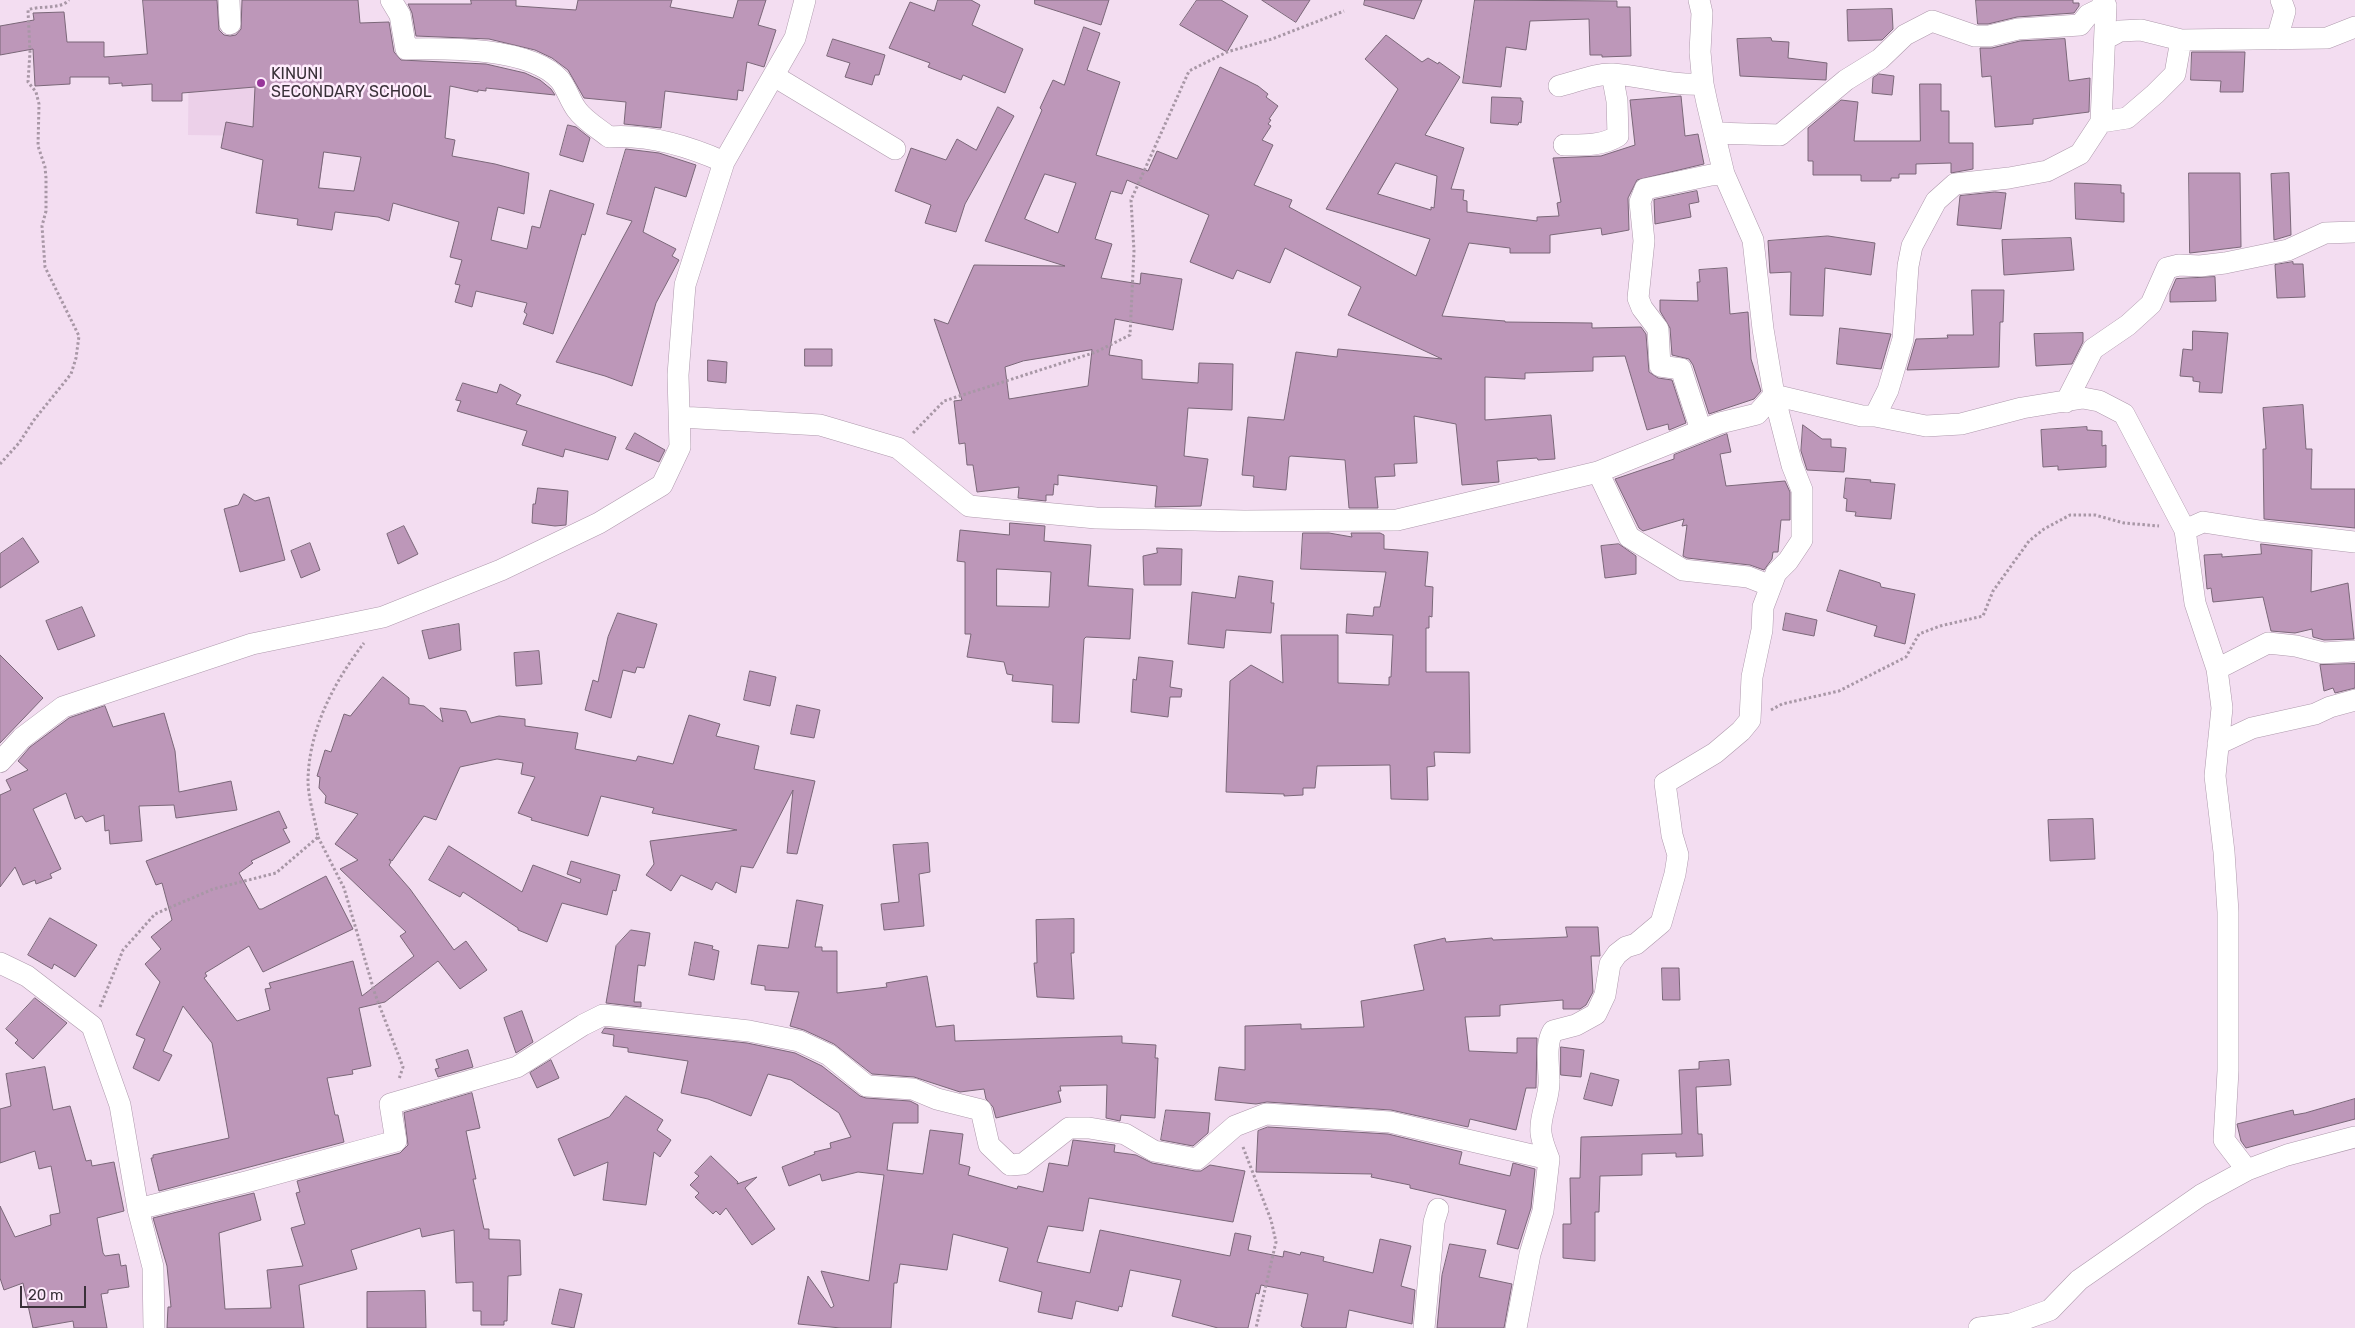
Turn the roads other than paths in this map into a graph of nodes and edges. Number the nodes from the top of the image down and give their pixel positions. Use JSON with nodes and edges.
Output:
{"nodes":[{"id":1,"x":229,"y":0,"type":"edge"},
{"id":2,"x":391,"y":0,"type":"edge"},
{"id":3,"x":804,"y":0,"type":"edge"},
{"id":4,"x":1699,"y":0,"type":"edge"},
{"id":5,"x":2281,"y":0,"type":"edge"},
{"id":6,"x":2105,"y":3,"type":"edge"},
{"id":7,"x":230,"y":24,"type":"dead end"},
{"id":8,"x":2355,"y":27,"type":"edge"},
{"id":9,"x":2106,"y":39,"type":"junction"},
{"id":10,"x":2277,"y":39,"type":"junction"},
{"id":11,"x":2181,"y":40,"type":"junction"},
{"id":12,"x":1612,"y":74,"type":"junction"},
{"id":13,"x":774,"y":76,"type":"junction"},
{"id":14,"x":1703,"y":84,"type":"junction"},
{"id":15,"x":1560,"y":86,"type":"dead end"},
{"id":16,"x":2101,"y":122,"type":"junction"},
{"id":17,"x":1714,"y":133,"type":"junction"},
{"id":18,"x":1564,"y":146,"type":"dead end"},
{"id":19,"x":895,"y":149,"type":"dead end"},
{"id":20,"x":724,"y":162,"type":"junction"},
{"id":21,"x":1724,"y":174,"type":"junction"},
{"id":22,"x":2355,"y":232,"type":"edge"},
{"id":23,"x":1774,"y":395,"type":"junction"},
{"id":24,"x":2066,"y":402,"type":"junction"},
{"id":25,"x":1875,"y":416,"type":"junction"},
{"id":26,"x":680,"y":417,"type":"junction"},
{"id":27,"x":1701,"y":430,"type":"junction"},
{"id":28,"x":1598,"y":472,"type":"junction"},
{"id":29,"x":2185,"y":530,"type":"junction"},
{"id":30,"x":2355,"y":542,"type":"edge"},
{"id":31,"x":1771,"y":586,"type":"junction"},
{"id":32,"x":2355,"y":651,"type":"edge"},
{"id":33,"x":2217,"y":670,"type":"junction"},
{"id":34,"x":2355,"y":700,"type":"edge"},
{"id":35,"x":2218,"y":744,"type":"junction"},
{"id":36,"x":0,"y":762,"type":"edge"},
{"id":37,"x":0,"y":963,"type":"edge"},
{"id":38,"x":2355,"y":1137,"type":"edge"},
{"id":39,"x":1548,"y":1160,"type":"junction"},
{"id":40,"x":2247,"y":1170,"type":"junction"},
{"id":41,"x":1438,"y":1208,"type":"dead end"},
{"id":42,"x":138,"y":1209,"type":"junction"},
{"id":43,"x":154,"y":1328,"type":"edge"},
{"id":44,"x":1424,"y":1328,"type":"edge"},
{"id":45,"x":1516,"y":1328,"type":"edge"},
{"id":46,"x":1979,"y":1328,"type":"edge"}],
"edges":[{"from":1,"to":7,"type":"street"},
{"from":2,"to":20,"type":"street"},
{"from":3,"to":13,"type":"street"},
{"from":4,"to":14,"type":"street"},
{"from":5,"to":10,"type":"street"},
{"from":6,"to":9,"type":"street"},
{"from":6,"to":17,"type":"street"},
{"from":8,"to":10,"type":"street"},
{"from":9,"to":11,"type":"street"},
{"from":9,"to":16,"type":"street"},
{"from":10,"to":11,"type":"street"},
{"from":11,"to":16,"type":"street"},
{"from":12,"to":14,"type":"street"},
{"from":12,"to":15,"type":"street"},
{"from":12,"to":18,"type":"street"},
{"from":13,"to":19,"type":"street"},
{"from":13,"to":20,"type":"street"},
{"from":14,"to":17,"type":"street"},
{"from":16,"to":25,"type":"street"},
{"from":17,"to":21,"type":"street"},
{"from":20,"to":26,"type":"street"},
{"from":21,"to":23,"type":"street"},
{"from":21,"to":27,"type":"street"},
{"from":22,"to":24,"type":"street"},
{"from":23,"to":25,"type":"street"},
{"from":23,"to":27,"type":"street"},
{"from":23,"to":31,"type":"street"},
{"from":24,"to":25,"type":"street"},
{"from":24,"to":29,"type":"street"},
{"from":26,"to":28,"type":"street"},
{"from":26,"to":36,"type":"street"},
{"from":27,"to":28,"type":"street"},
{"from":28,"to":31,"type":"street"},
{"from":29,"to":30,"type":"street"},
{"from":29,"to":33,"type":"street"},
{"from":31,"to":39,"type":"street"},
{"from":32,"to":33,"type":"street"},
{"from":33,"to":35,"type":"street"},
{"from":34,"to":35,"type":"street"},
{"from":35,"to":40,"type":"street"},
{"from":37,"to":42,"type":"street"},
{"from":38,"to":40,"type":"street"},
{"from":39,"to":42,"type":"street"},
{"from":39,"to":45,"type":"street"},
{"from":40,"to":46,"type":"street"},
{"from":41,"to":44,"type":"street"},
{"from":42,"to":43,"type":"street"}]}
